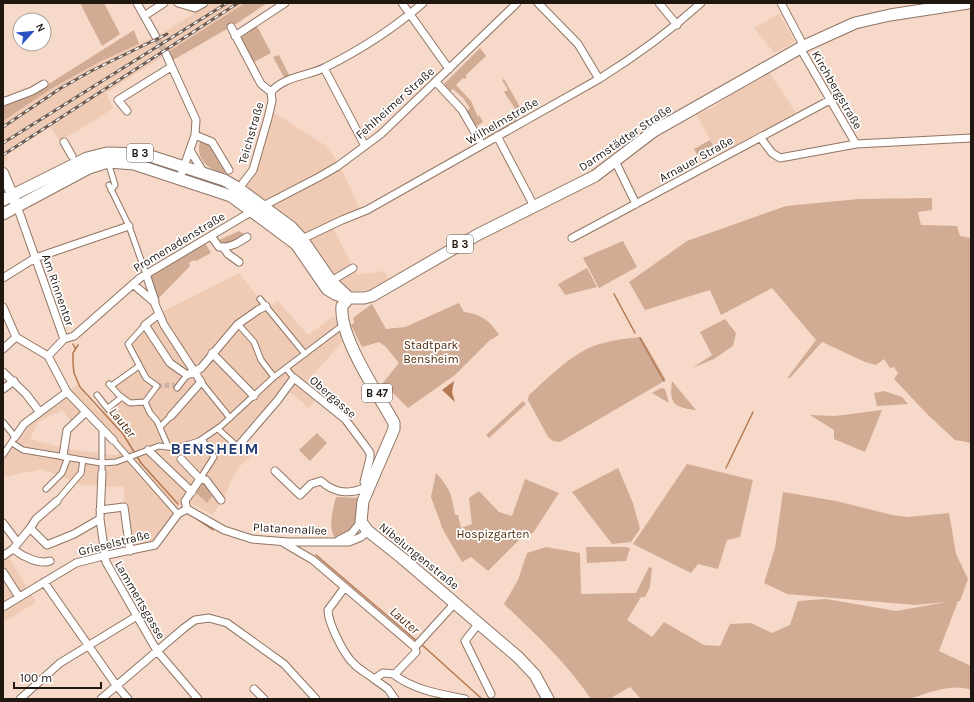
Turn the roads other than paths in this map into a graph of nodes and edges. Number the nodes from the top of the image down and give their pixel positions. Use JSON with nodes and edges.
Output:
{"nodes":[{"id":1,"x":137,"y":3,"type":"edge"},
{"id":2,"x":164,"y":3,"type":"edge"},
{"id":3,"x":178,"y":3,"type":"edge"},
{"id":4,"x":204,"y":3,"type":"edge"},
{"id":5,"x":285,"y":3,"type":"edge"},
{"id":6,"x":402,"y":3,"type":"edge"},
{"id":7,"x":423,"y":3,"type":"edge"},
{"id":8,"x":517,"y":3,"type":"edge"},
{"id":9,"x":538,"y":3,"type":"edge"},
{"id":10,"x":659,"y":3,"type":"edge"},
{"id":11,"x":701,"y":3,"type":"edge"},
{"id":12,"x":781,"y":3,"type":"edge"},
{"id":13,"x":968,"y":3,"type":"edge"},
{"id":14,"x":951,"y":4,"type":"edge"},
{"id":15,"x":410,"y":14,"type":"junction"},
{"id":16,"x":144,"y":16,"type":"junction"},
{"id":17,"x":676,"y":25,"type":"junction"},
{"id":18,"x":231,"y":28,"type":"dead end"},
{"id":19,"x":235,"y":36,"type":"junction"},
{"id":20,"x":156,"y":37,"type":"tunnel mouth"},
{"id":21,"x":802,"y":47,"type":"junction"},
{"id":22,"x":166,"y":54,"type":"tunnel mouth"},
{"id":23,"x":171,"y":67,"type":"junction"},
{"id":24,"x":324,"y":68,"type":"junction"},
{"id":25,"x":449,"y":69,"type":"junction"},
{"id":26,"x":599,"y":79,"type":"junction"},
{"id":27,"x":436,"y":82,"type":"junction"},
{"id":28,"x":44,"y":84,"type":"dead end"},
{"id":29,"x":271,"y":92,"type":"junction"},
{"id":30,"x":830,"y":100,"type":"junction"},
{"id":31,"x":3,"y":102,"type":"edge"},
{"id":32,"x":127,"y":111,"type":"dead end"},
{"id":33,"x":195,"y":135,"type":"junction"},
{"id":34,"x":497,"y":136,"type":"junction"},
{"id":35,"x":760,"y":137,"type":"junction"},
{"id":36,"x":971,"y":138,"type":"edge"},
{"id":37,"x":64,"y":142,"type":"dead end"},
{"id":38,"x":856,"y":144,"type":"junction"},
{"id":39,"x":482,"y":145,"type":"junction"},
{"id":40,"x":366,"y":146,"type":"junction"},
{"id":41,"x":190,"y":150,"type":"junction"},
{"id":42,"x":72,"y":156,"type":"dead end"},
{"id":43,"x":96,"y":161,"type":"junction"},
{"id":44,"x":615,"y":161,"type":"junction"},
{"id":45,"x":184,"y":166,"type":"junction"},
{"id":46,"x":229,"y":170,"type":"dead end"},
{"id":47,"x":203,"y":172,"type":"junction"},
{"id":48,"x":3,"y":173,"type":"edge"},
{"id":49,"x":180,"y":178,"type":"junction"},
{"id":50,"x":243,"y":183,"type":"dead end"},
{"id":51,"x":11,"y":201,"type":"edge"},
{"id":52,"x":636,"y":204,"type":"junction"},
{"id":53,"x":534,"y":206,"type":"junction"},
{"id":54,"x":264,"y":207,"type":"junction"},
{"id":55,"x":253,"y":211,"type":"junction"},
{"id":56,"x":3,"y":214,"type":"edge"},
{"id":57,"x":129,"y":226,"type":"junction"},
{"id":58,"x":211,"y":236,"type":"junction"},
{"id":59,"x":247,"y":236,"type":"dead end"},
{"id":60,"x":572,"y":238,"type":"dead end"},
{"id":61,"x":302,"y":239,"type":"junction"},
{"id":62,"x":223,"y":247,"type":"junction"},
{"id":63,"x":35,"y":258,"type":"junction"},
{"id":64,"x":239,"y":262,"type":"dead end"},
{"id":65,"x":353,"y":268,"type":"dead end"},
{"id":66,"x":147,"y":276,"type":"junction"},
{"id":67,"x":3,"y":278,"type":"edge"},
{"id":68,"x":133,"y":284,"type":"junction"},
{"id":69,"x":329,"y":285,"type":"junction"},
{"id":70,"x":349,"y":298,"type":"junction"},
{"id":71,"x":260,"y":299,"type":"dead end"},
{"id":72,"x":154,"y":302,"type":"junction"},
{"id":73,"x":266,"y":306,"type":"junction"},
{"id":74,"x":3,"y":307,"type":"edge"},
{"id":75,"x":159,"y":314,"type":"junction"},
{"id":76,"x":343,"y":322,"type":"junction"},
{"id":77,"x":238,"y":324,"type":"junction"},
{"id":78,"x":145,"y":326,"type":"junction"},
{"id":79,"x":16,"y":337,"type":"junction"},
{"id":80,"x":64,"y":339,"type":"junction"},
{"id":81,"x":3,"y":349,"type":"edge"},
{"id":82,"x":212,"y":353,"type":"junction"},
{"id":83,"x":305,"y":354,"type":"junction"},
{"id":84,"x":48,"y":356,"type":"junction"},
{"id":85,"x":139,"y":366,"type":"junction"},
{"id":86,"x":286,"y":368,"type":"junction"},
{"id":87,"x":194,"y":371,"type":"junction"},
{"id":88,"x":3,"y":372,"type":"edge"},
{"id":89,"x":187,"y":375,"type":"junction"},
{"id":90,"x":274,"y":377,"type":"junction"},
{"id":91,"x":294,"y":378,"type":"junction"},
{"id":92,"x":14,"y":381,"type":"junction"},
{"id":93,"x":201,"y":382,"type":"junction"},
{"id":94,"x":177,"y":388,"type":"dead end"},
{"id":95,"x":3,"y":389,"type":"edge"},
{"id":96,"x":67,"y":392,"type":"junction"},
{"id":97,"x":97,"y":395,"type":"dead end"},
{"id":98,"x":254,"y":396,"type":"junction"},
{"id":99,"x":122,"y":398,"type":"junction"},
{"id":100,"x":145,"y":402,"type":"junction"},
{"id":101,"x":39,"y":411,"type":"junction"},
{"id":102,"x":85,"y":413,"type":"junction"},
{"id":103,"x":171,"y":416,"type":"joint"},
{"id":104,"x":230,"y":418,"type":"junction"},
{"id":105,"x":3,"y":422,"type":"edge"},
{"id":106,"x":160,"y":427,"type":"junction"},
{"id":107,"x":218,"y":429,"type":"junction"},
{"id":108,"x":102,"y":430,"type":"junction"},
{"id":109,"x":202,"y":439,"type":"junction"},
{"id":110,"x":13,"y":440,"type":"junction"},
{"id":111,"x":113,"y":440,"type":"joint"},
{"id":112,"x":240,"y":444,"type":"joint"},
{"id":113,"x":168,"y":446,"type":"junction"},
{"id":114,"x":145,"y":452,"type":"junction"},
{"id":115,"x":3,"y":455,"type":"edge"},
{"id":116,"x":66,"y":456,"type":"junction"},
{"id":117,"x":130,"y":457,"type":"junction"},
{"id":118,"x":181,"y":459,"type":"dead end"},
{"id":119,"x":83,"y":460,"type":"junction"},
{"id":120,"x":101,"y":463,"type":"junction"},
{"id":121,"x":274,"y":471,"type":"dead end"},
{"id":122,"x":102,"y":473,"type":"joint"},
{"id":123,"x":200,"y":479,"type":"junction"},
{"id":124,"x":367,"y":488,"type":"junction"},
{"id":125,"x":46,"y":489,"type":"dead end"},
{"id":126,"x":192,"y":492,"type":"junction"},
{"id":127,"x":221,"y":500,"type":"dead end"},
{"id":128,"x":57,"y":501,"type":"joint"},
{"id":129,"x":187,"y":509,"type":"junction"},
{"id":130,"x":100,"y":510,"type":"junction"},
{"id":131,"x":178,"y":514,"type":"junction"},
{"id":132,"x":100,"y":519,"type":"junction"},
{"id":133,"x":3,"y":523,"type":"edge"},
{"id":134,"x":364,"y":526,"type":"junction"},
{"id":135,"x":31,"y":527,"type":"junction"},
{"id":136,"x":282,"y":542,"type":"junction"},
{"id":137,"x":337,"y":542,"type":"junction"},
{"id":138,"x":18,"y":543,"type":"junction"},
{"id":139,"x":13,"y":549,"type":"junction"},
{"id":140,"x":130,"y":551,"type":"junction"},
{"id":141,"x":105,"y":555,"type":"junction"},
{"id":142,"x":3,"y":556,"type":"edge"},
{"id":143,"x":50,"y":561,"type":"dead end"},
{"id":144,"x":3,"y":572,"type":"edge"},
{"id":145,"x":44,"y":582,"type":"junction"},
{"id":146,"x":345,"y":587,"type":"junction"},
{"id":147,"x":18,"y":597,"type":"junction"},
{"id":148,"x":455,"y":603,"type":"junction"},
{"id":149,"x":3,"y":606,"type":"edge"},
{"id":150,"x":137,"y":616,"type":"junction"},
{"id":151,"x":479,"y":623,"type":"junction"},
{"id":152,"x":417,"y":644,"type":"junction"},
{"id":153,"x":90,"y":645,"type":"junction"},
{"id":154,"x":157,"y":651,"type":"junction"},
{"id":155,"x":393,"y":674,"type":"junction"},
{"id":156,"x":376,"y":681,"type":"junction"},
{"id":157,"x":116,"y":685,"type":"junction"},
{"id":158,"x":254,"y":689,"type":"dead end"},
{"id":159,"x":491,"y":694,"type":"dead end"},
{"id":160,"x":20,"y":699,"type":"edge"},
{"id":161,"x":101,"y":699,"type":"edge"},
{"id":162,"x":128,"y":699,"type":"edge"},
{"id":163,"x":198,"y":699,"type":"edge"},
{"id":164,"x":264,"y":699,"type":"edge"},
{"id":165,"x":316,"y":699,"type":"edge"},
{"id":166,"x":395,"y":699,"type":"edge"},
{"id":167,"x":464,"y":699,"type":"edge"},
{"id":168,"x":548,"y":699,"type":"edge"}],
"edges":[{"from":1,"to":16,"type":"street"},
{"from":2,"to":16,"type":"street"},
{"from":3,"to":4,"type":"street"},
{"from":5,"to":19,"type":"street"},
{"from":6,"to":15,"type":"street"},
{"from":7,"to":15,"type":"street"},
{"from":8,"to":25,"type":"street","name":"Fehlheimer Straße"},
{"from":9,"to":26,"type":"street"},
{"from":10,"to":17,"type":"street"},
{"from":11,"to":17,"type":"street","name":"Wilhelmstraße"},
{"from":12,"to":21,"type":"street","name":"Kirchbergstraße"},
{"from":13,"to":14,"type":"main road","name":"Darmstädter Straße","number":"B 3"},
{"from":14,"to":21,"type":"main road","name":"Darmstädter Straße","number":"B 3"},
{"from":15,"to":24,"type":"street"},
{"from":15,"to":25,"type":"street"},
{"from":16,"to":20,"type":"street"},
{"from":17,"to":26,"type":"street","name":"Wilhelmstraße"},
{"from":18,"to":19,"type":"street","name":"Teichstraße"},
{"from":19,"to":29,"type":"street","name":"Teichstraße"},
{"from":21,"to":30,"type":"street","name":"Kirchbergstraße"},
{"from":21,"to":44,"type":"main road","name":"Darmstädter Straße","number":"B 3"},
{"from":22,"to":23,"type":"street"},
{"from":23,"to":32,"type":"street"},
{"from":23,"to":33,"type":"street"},
{"from":24,"to":29,"type":"street"},
{"from":24,"to":40,"type":"street"},
{"from":25,"to":27,"type":"street","name":"Fehlheimer Straße"},
{"from":26,"to":34,"type":"street","name":"Wilhelmstraße"},
{"from":27,"to":39,"type":"street"},
{"from":27,"to":40,"type":"street","name":"Fehlheimer Straße"},
{"from":28,"to":31,"type":"street"},
{"from":29,"to":50,"type":"street","name":"Teichstraße"},
{"from":30,"to":35,"type":"street","name":"Arnauer Straße"},
{"from":30,"to":38,"type":"street","name":"Kirchbergstraße"},
{"from":33,"to":41,"type":"street"},
{"from":33,"to":46,"type":"street"},
{"from":34,"to":39,"type":"street","name":"Wilhelmstraße"},
{"from":34,"to":53,"type":"street"},
{"from":35,"to":38,"type":"street"},
{"from":35,"to":52,"type":"street","name":"Arnauer Straße"},
{"from":36,"to":38,"type":"street"},
{"from":37,"to":42,"type":"street"},
{"from":39,"to":61,"type":"street","name":"Wilhelmstraße"},
{"from":40,"to":54,"type":"street","name":"Fehlheimer Straße"},
{"from":41,"to":45,"type":"street"},
{"from":41,"to":47,"type":"street"},
{"from":43,"to":45,"type":"main road","number":"B 3"},
{"from":43,"to":49,"type":"main road","number":"B 3"},
{"from":43,"to":51,"type":"main road","number":"B 3"},
{"from":43,"to":57,"type":"street"},
{"from":44,"to":52,"type":"street"},
{"from":44,"to":53,"type":"main road","name":"Darmstädter Straße","number":"B 3"},
{"from":45,"to":47,"type":"main road","number":"B 3"},
{"from":45,"to":49,"type":"street"},
{"from":47,"to":54,"type":"main road","number":"B 3"},
{"from":48,"to":51,"type":"main road"},
{"from":49,"to":55,"type":"main road","number":"B 3"},
{"from":51,"to":56,"type":"main road","number":"B 3"},
{"from":51,"to":63,"type":"street","name":"Am Rinnentor"},
{"from":52,"to":60,"type":"street","name":"Arnauer Straße"},
{"from":53,"to":70,"type":"main road","name":"Darmstädter Straße","number":"B 3"},
{"from":54,"to":55,"type":"street","name":"Fehlheimer Straße"},
{"from":54,"to":61,"type":"main road","number":"B 3"},
{"from":55,"to":58,"type":"street","name":"Promenadenstraße"},
{"from":55,"to":69,"type":"main road","number":"B 3"},
{"from":57,"to":63,"type":"street"},
{"from":57,"to":66,"type":"street"},
{"from":58,"to":62,"type":"street"},
{"from":58,"to":66,"type":"street","name":"Promenadenstraße"},
{"from":59,"to":62,"type":"street"},
{"from":61,"to":69,"type":"main road","number":"B 3"},
{"from":62,"to":64,"type":"street"},
{"from":63,"to":67,"type":"street"},
{"from":63,"to":80,"type":"street","name":"Am Rinnentor"},
{"from":65,"to":69,"type":"street"},
{"from":66,"to":68,"type":"street","name":"Promenadenstraße"},
{"from":66,"to":72,"type":"street"},
{"from":68,"to":72,"type":"street"},
{"from":68,"to":80,"type":"street","name":"Promenadenstraße"},
{"from":69,"to":70,"type":"main road","number":"B 3"},
{"from":69,"to":76,"type":"main road","number":"B 47"},
{"from":70,"to":76,"type":"main road"},
{"from":71,"to":73,"type":"street"},
{"from":72,"to":75,"type":"street"},
{"from":73,"to":77,"type":"street"},
{"from":73,"to":83,"type":"street"},
{"from":74,"to":79,"type":"street"},
{"from":75,"to":78,"type":"street"},
{"from":75,"to":87,"type":"street"},
{"from":76,"to":83,"type":"street"},
{"from":76,"to":124,"type":"main road","name":"Nibelungenstraße","number":"B 47"},
{"from":77,"to":82,"type":"street"},
{"from":77,"to":90,"type":"street"},
{"from":78,"to":85,"type":"street"},
{"from":78,"to":89,"type":"street"},
{"from":79,"to":81,"type":"street"},
{"from":79,"to":84,"type":"street"},
{"from":80,"to":84,"type":"street","name":"Am Rinnentor"},
{"from":82,"to":87,"type":"street"},
{"from":82,"to":98,"type":"street"},
{"from":83,"to":86,"type":"street"},
{"from":84,"to":96,"type":"street"},
{"from":85,"to":99,"type":"street"},
{"from":85,"to":100,"type":"street"},
{"from":86,"to":90,"type":"street"},
{"from":86,"to":91,"type":"street","name":"Obergasse"},
{"from":87,"to":89,"type":"street"},
{"from":87,"to":93,"type":"street"},
{"from":88,"to":92,"type":"street"},
{"from":89,"to":94,"type":"street"},
{"from":90,"to":98,"type":"street"},
{"from":91,"to":112,"type":"street"},
{"from":91,"to":124,"type":"street","name":"Obergasse"},
{"from":92,"to":95,"type":"street"},
{"from":92,"to":101,"type":"street"},
{"from":93,"to":103,"type":"street"},
{"from":93,"to":104,"type":"street"},
{"from":96,"to":101,"type":"street"},
{"from":96,"to":102,"type":"street"},
{"from":97,"to":99,"type":"street"},
{"from":98,"to":104,"type":"street"},
{"from":99,"to":100,"type":"street"},
{"from":100,"to":106,"type":"street"},
{"from":101,"to":110,"type":"street"},
{"from":102,"to":108,"type":"street"},
{"from":102,"to":116,"type":"street"},
{"from":103,"to":106,"type":"street"},
{"from":104,"to":107,"type":"street"},
{"from":105,"to":110,"type":"street"},
{"from":106,"to":113,"type":"street"},
{"from":107,"to":109,"type":"street"},
{"from":107,"to":112,"type":"street"},
{"from":108,"to":111,"type":"street"},
{"from":108,"to":120,"type":"street"},
{"from":109,"to":113,"type":"street"},
{"from":109,"to":123,"type":"street"},
{"from":110,"to":115,"type":"street"},
{"from":110,"to":116,"type":"street"},
{"from":111,"to":117,"type":"street"},
{"from":113,"to":114,"type":"street"},
{"from":114,"to":117,"type":"street"},
{"from":114,"to":126,"type":"street"},
{"from":116,"to":119,"type":"street"},
{"from":116,"to":125,"type":"street"},
{"from":117,"to":120,"type":"street"},
{"from":117,"to":131,"type":"street"},
{"from":118,"to":123,"type":"street"},
{"from":119,"to":120,"type":"street"},
{"from":119,"to":128,"type":"street"},
{"from":120,"to":122,"type":"street"},
{"from":121,"to":124,"type":"street"},
{"from":122,"to":130,"type":"street","name":"Lammertsgasse"},
{"from":123,"to":126,"type":"street"},
{"from":123,"to":127,"type":"street"},
{"from":124,"to":134,"type":"main road","name":"Nibelungenstraße","number":"B 47"},
{"from":126,"to":129,"type":"street"},
{"from":128,"to":135,"type":"street"},
{"from":129,"to":131,"type":"street"},
{"from":129,"to":136,"type":"street","name":"Platanenallee"},
{"from":130,"to":132,"type":"street","name":"Lammertsgasse"},
{"from":130,"to":140,"type":"street"},
{"from":131,"to":140,"type":"street","name":"Grieselstraße"},
{"from":132,"to":135,"type":"street"},
{"from":132,"to":141,"type":"street","name":"Lammertsgasse"},
{"from":133,"to":138,"type":"street"},
{"from":134,"to":137,"type":"street","name":"Platanenallee"},
{"from":134,"to":137,"type":"street","name":"Platanenallee"},
{"from":134,"to":148,"type":"main road","name":"Nibelungenstraße"},
{"from":135,"to":138,"type":"street"},
{"from":136,"to":137,"type":"street","name":"Platanenallee"},
{"from":136,"to":146,"type":"street"},
{"from":138,"to":139,"type":"street"},
{"from":139,"to":142,"type":"street"},
{"from":139,"to":143,"type":"street"},
{"from":140,"to":141,"type":"street","name":"Grieselstraße"},
{"from":141,"to":145,"type":"street","name":"Grieselstraße"},
{"from":141,"to":150,"type":"street","name":"Lammertsgasse"},
{"from":144,"to":147,"type":"street"},
{"from":145,"to":147,"type":"street","name":"Grieselstraße"},
{"from":145,"to":153,"type":"street"},
{"from":146,"to":152,"type":"street"},
{"from":146,"to":156,"type":"street"},
{"from":147,"to":149,"type":"street","name":"Grieselstraße"},
{"from":148,"to":151,"type":"main road","name":"Nibelungenstraße"},
{"from":148,"to":152,"type":"street"},
{"from":150,"to":153,"type":"street"},
{"from":150,"to":154,"type":"street","name":"Lammertsgasse"},
{"from":151,"to":159,"type":"street"},
{"from":151,"to":168,"type":"main road","name":"Nibelungenstraße"},
{"from":152,"to":155,"type":"street"},
{"from":153,"to":157,"type":"street"},
{"from":153,"to":160,"type":"street"},
{"from":154,"to":157,"type":"street"},
{"from":154,"to":163,"type":"street","name":"Lammertsgasse"},
{"from":154,"to":165,"type":"street"},
{"from":155,"to":156,"type":"street"},
{"from":155,"to":167,"type":"street"},
{"from":156,"to":166,"type":"street"},
{"from":157,"to":161,"type":"street"},
{"from":157,"to":162,"type":"street"},
{"from":158,"to":164,"type":"street"}]}
